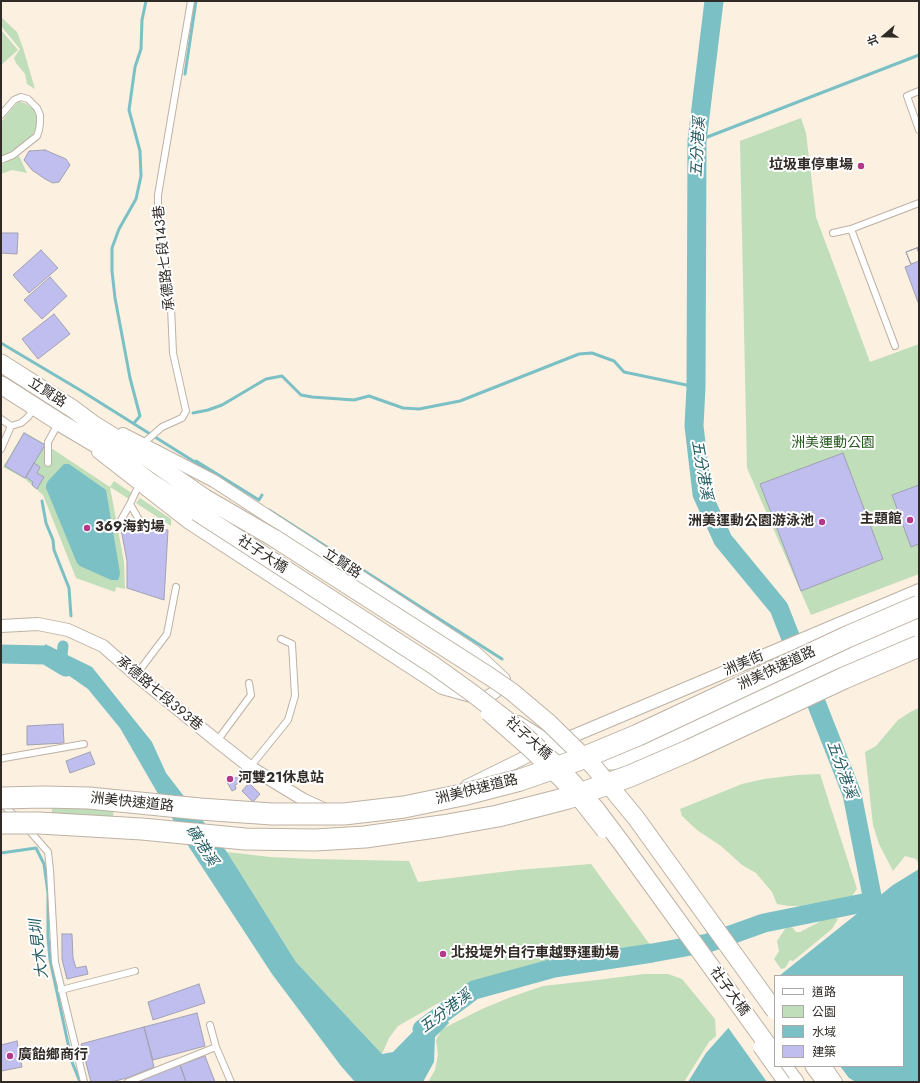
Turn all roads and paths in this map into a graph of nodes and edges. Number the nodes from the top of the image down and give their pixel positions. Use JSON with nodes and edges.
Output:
{"nodes":[{"id":1,"x":191,"y":1,"type":"edge"},
{"id":2,"x":919,"y":91,"type":"edge"},
{"id":3,"x":1,"y":115,"type":"edge"},
{"id":4,"x":919,"y":130,"type":"edge"},
{"id":5,"x":1,"y":160,"type":"edge"},
{"id":6,"x":919,"y":203,"type":"edge"},
{"id":7,"x":851,"y":228,"type":"junction"},
{"id":8,"x":833,"y":234,"type":"dead end"},
{"id":9,"x":895,"y":346,"type":"dead end"},
{"id":10,"x":1,"y":363,"type":"edge"},
{"id":11,"x":1,"y":385,"type":"edge"},
{"id":12,"x":35,"y":407,"type":"junction"},
{"id":13,"x":1,"y":419,"type":"edge"},
{"id":14,"x":59,"y":422,"type":"junction"},
{"id":15,"x":93,"y":424,"type":"junction"},
{"id":16,"x":11,"y":426,"type":"junction"},
{"id":17,"x":141,"y":444,"type":"junction"},
{"id":18,"x":1,"y":449,"type":"edge"},
{"id":19,"x":48,"y":463,"type":"dead end"},
{"id":20,"x":144,"y":483,"type":"junction"},
{"id":21,"x":206,"y":498,"type":"joint"},
{"id":22,"x":130,"y":504,"type":"junction"},
{"id":23,"x":196,"y":516,"type":"junction"},
{"id":24,"x":120,"y":522,"type":"dead end"},
{"id":25,"x":142,"y":525,"type":"dead end"},
{"id":26,"x":274,"y":538,"type":"junction"},
{"id":27,"x":176,"y":587,"type":"dead end"},
{"id":28,"x":919,"y":590,"type":"edge"},
{"id":29,"x":919,"y":606,"type":"edge"},
{"id":30,"x":919,"y":625,"type":"edge"},
{"id":31,"x":1,"y":626,"type":"edge"},
{"id":32,"x":281,"y":640,"type":"dead end"},
{"id":33,"x":919,"y":646,"type":"edge"},
{"id":34,"x":136,"y":675,"type":"junction"},
{"id":35,"x":503,"y":678,"type":"junction"},
{"id":36,"x":249,"y":683,"type":"dead end"},
{"id":37,"x":482,"y":700,"type":"junction"},
{"id":38,"x":217,"y":741,"type":"junction"},
{"id":39,"x":560,"y":741,"type":"junction"},
{"id":40,"x":84,"y":744,"type":"dead end"},
{"id":41,"x":1,"y":760,"type":"edge"},
{"id":42,"x":250,"y":767,"type":"junction"},
{"id":43,"x":1,"y":798,"type":"edge"},
{"id":44,"x":1,"y":803,"type":"edge"},
{"id":45,"x":1,"y":823,"type":"edge"},
{"id":46,"x":135,"y":971,"type":"dead end"},
{"id":47,"x":61,"y":990,"type":"junction"},
{"id":48,"x":774,"y":996,"type":"edge"},
{"id":49,"x":774,"y":1010,"type":"edge"},
{"id":50,"x":210,"y":1025,"type":"dead end"},
{"id":51,"x":216,"y":1046,"type":"junction"},
{"id":52,"x":774,"y":1054,"type":"edge"},
{"id":53,"x":784,"y":1067,"type":"edge"},
{"id":54,"x":815,"y":1067,"type":"edge"},
{"id":55,"x":826,"y":1067,"type":"edge"},
{"id":56,"x":84,"y":1082,"type":"edge"},
{"id":57,"x":128,"y":1082,"type":"edge"},
{"id":58,"x":231,"y":1082,"type":"edge"},
{"id":59,"x":784,"y":1082,"type":"edge"},
{"id":60,"x":795,"y":1082,"type":"edge"},
{"id":61,"x":826,"y":1082,"type":"edge"},
{"id":62,"x":836,"y":1082,"type":"edge"}],
"edges":[{"from":1,"to":17,"type":"lane","name":"承德路七段143巷"},
{"from":2,"to":4,"type":"lane"},
{"from":3,"to":5,"type":"lane"},
{"from":6,"to":7,"type":"lane"},
{"from":7,"to":8,"type":"lane"},
{"from":7,"to":9,"type":"lane"},
{"from":10,"to":15,"type":"street","name":"立賢路"},
{"from":11,"to":12,"type":"street","name":"立賢路"},
{"from":12,"to":14,"type":"street","name":"立賢路"},
{"from":12,"to":16,"type":"lane"},
{"from":13,"to":16,"type":"lane"},
{"from":14,"to":19,"type":"lane"},
{"from":14,"to":20,"type":"street","name":"立賢路"},
{"from":15,"to":17,"type":"street","name":"立賢路"},
{"from":15,"to":21,"type":"street","name":"立賢路"},
{"from":16,"to":18,"type":"lane"},
{"from":17,"to":35,"type":"street","name":"立賢路"},
{"from":20,"to":22,"type":"lane"},
{"from":20,"to":23,"type":"street","name":"立賢路"},
{"from":20,"to":37,"type":"street","name":"立賢路"},
{"from":21,"to":26,"type":"street","name":"社子大橋","bridge":true},
{"from":22,"to":24,"type":"lane"},
{"from":22,"to":25,"type":"lane"},
{"from":23,"to":52,"type":"street","name":"社子大橋","bridge":true},
{"from":23,"to":59,"type":"street","bridge":true},
{"from":26,"to":48,"type":"street","bridge":true},
{"from":26,"to":49,"type":"street","name":"社子大橋","bridge":true},
{"from":27,"to":34,"type":"lane"},
{"from":28,"to":39,"type":"street","name":"洲美街"},
{"from":29,"to":43,"type":"highway","name":"洲美快速道路","bridge":true},
{"from":30,"to":39,"type":"highway"},
{"from":31,"to":34,"type":"street","name":"承德路七段393巷"},
{"from":32,"to":42,"type":"lane"},
{"from":33,"to":45,"type":"highway","name":"洲美快速道路","bridge":true},
{"from":34,"to":38,"type":"street","name":"承德路七段393巷"},
{"from":35,"to":37,"type":"street"},
{"from":35,"to":39,"type":"street","name":"立賢路"},
{"from":36,"to":38,"type":"lane"},
{"from":37,"to":39,"type":"street","name":"立賢路"},
{"from":38,"to":42,"type":"street","name":"承德路七段393巷"},
{"from":39,"to":42,"type":"street","name":"承德路七段393巷"},
{"from":40,"to":41,"type":"lane"},
{"from":44,"to":47,"type":"lane"},
{"from":46,"to":47,"type":"lane"},
{"from":47,"to":56,"type":"lane"},
{"from":50,"to":51,"type":"lane"},
{"from":51,"to":57,"type":"lane"},
{"from":51,"to":58,"type":"lane"},
{"from":53,"to":60,"type":"street"},
{"from":54,"to":61,"type":"street"},
{"from":55,"to":62,"type":"street"}]}
